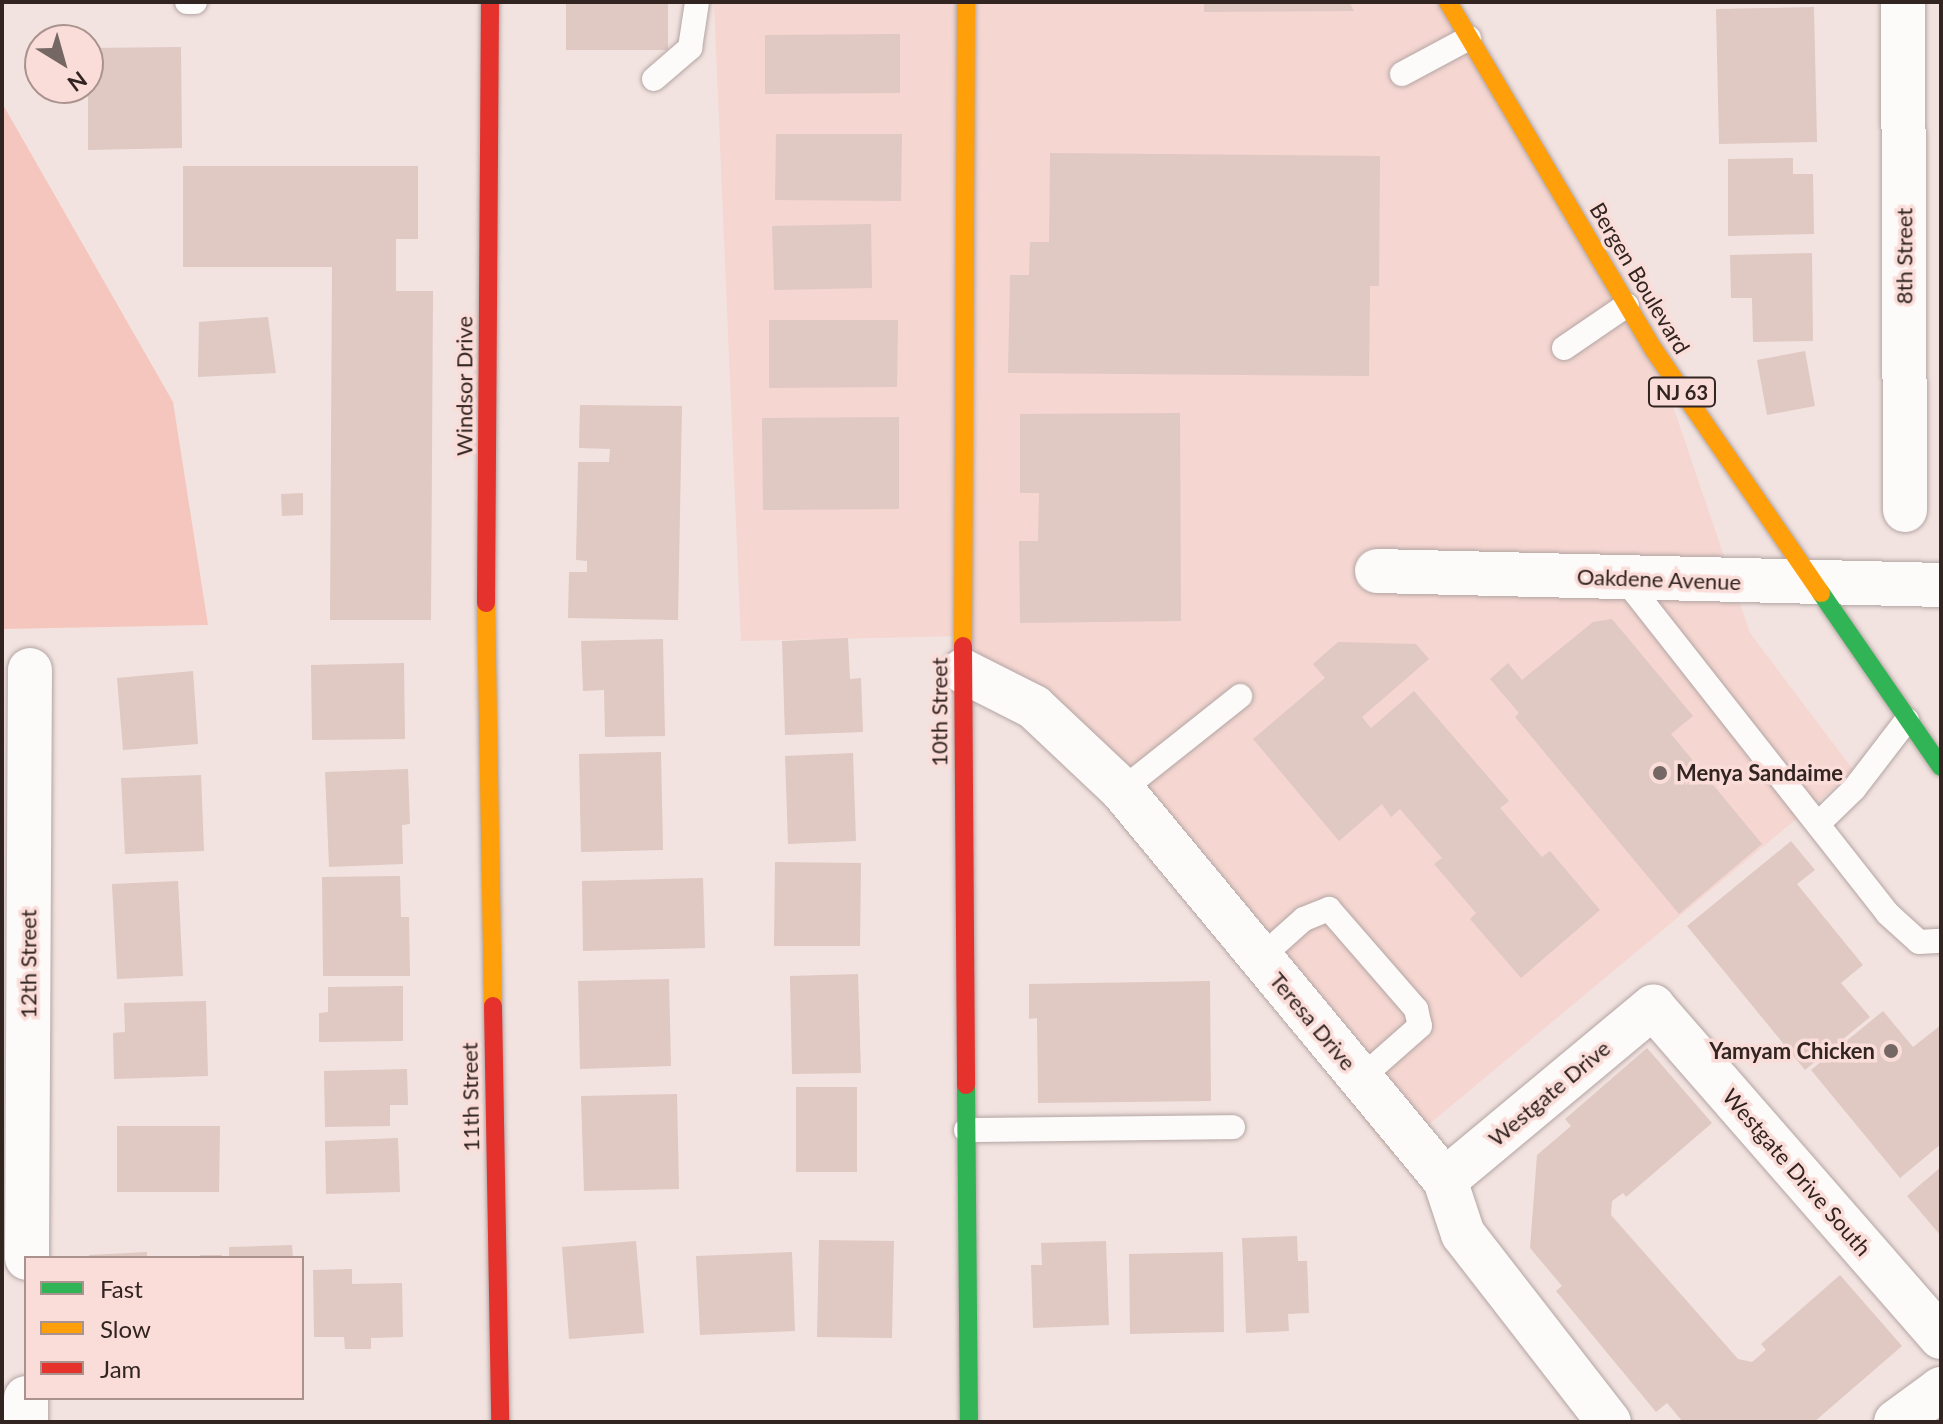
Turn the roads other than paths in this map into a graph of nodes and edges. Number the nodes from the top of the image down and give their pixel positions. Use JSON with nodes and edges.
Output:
{"nodes":[{"id":1,"x":187,"y":2,"type":"edge"},
{"id":2,"x":195,"y":2,"type":"edge"},
{"id":3,"x":490,"y":2,"type":"edge"},
{"id":4,"x":697,"y":2,"type":"edge"},
{"id":5,"x":966,"y":2,"type":"edge"},
{"id":6,"x":1448,"y":2,"type":"edge"},
{"id":7,"x":1903,"y":2,"type":"edge"},
{"id":8,"x":1469,"y":38,"type":"junction"},
{"id":9,"x":1402,"y":74,"type":"dead end"},
{"id":10,"x":654,"y":79,"type":"dead end"},
{"id":11,"x":1627,"y":305,"type":"junction"},
{"id":12,"x":1564,"y":348,"type":"dead end"},
{"id":13,"x":1905,"y":510,"type":"dead end"},
{"id":14,"x":1377,"y":571,"type":"dead end"},
{"id":15,"x":1623,"y":577,"type":"junction"},
{"id":16,"x":1812,"y":585,"type":"junction"},
{"id":17,"x":1941,"y":585,"type":"edge"},
{"id":18,"x":30,"y":670,"type":"dead end"},
{"id":19,"x":963,"y":671,"type":"junction"},
{"id":20,"x":1240,"y":696,"type":"dead end"},
{"id":21,"x":1907,"y":720,"type":"junction"},
{"id":22,"x":1941,"y":767,"type":"edge"},
{"id":23,"x":488,"y":771,"type":"joint"},
{"id":24,"x":1122,"y":790,"type":"junction"},
{"id":25,"x":1818,"y":824,"type":"junction"},
{"id":26,"x":1930,"y":941,"type":"edge"},
{"id":27,"x":1260,"y":958,"type":"junction"},
{"id":28,"x":1653,"y":1007,"type":"joint"},
{"id":29,"x":1361,"y":1078,"type":"junction"},
{"id":30,"x":1233,"y":1127,"type":"dead end"},
{"id":31,"x":966,"y":1130,"type":"junction"},
{"id":32,"x":1445,"y":1180,"type":"junction"},
{"id":33,"x":27,"y":1256,"type":"edge"},
{"id":34,"x":1941,"y":1337,"type":"edge"},
{"id":35,"x":1941,"y":1389,"type":"edge"},
{"id":36,"x":26,"y":1400,"type":"edge"},
{"id":37,"x":26,"y":1422,"type":"edge"},
{"id":38,"x":500,"y":1422,"type":"edge"},
{"id":39,"x":969,"y":1422,"type":"edge"},
{"id":40,"x":1609,"y":1422,"type":"edge"},
{"id":41,"x":1896,"y":1422,"type":"edge"}],
"edges":[{"from":1,"to":2,"type":"lane"},
{"from":3,"to":23,"type":"street","name":"Windsor Drive"},
{"from":4,"to":10,"type":"lane"},
{"from":5,"to":19,"type":"street","name":"10th Street"},
{"from":6,"to":8,"type":"street","name":"Bergen Boulevard","number":"NJ 63"},
{"from":7,"to":13,"type":"street","name":"8th Street"},
{"from":8,"to":9,"type":"lane"},
{"from":8,"to":11,"type":"street","name":"Bergen Boulevard","number":"NJ 63"},
{"from":11,"to":12,"type":"lane"},
{"from":11,"to":16,"type":"street","name":"Bergen Boulevard","number":"NJ 63"},
{"from":14,"to":15,"type":"street","name":"Oakdene Avenue"},
{"from":15,"to":16,"type":"street","name":"Oakdene Avenue"},
{"from":15,"to":25,"type":"lane"},
{"from":16,"to":17,"type":"street","name":"Oakdene Avenue"},
{"from":16,"to":21,"type":"street","name":"Bergen Boulevard","number":"NJ 63"},
{"from":18,"to":33,"type":"street","name":"12th Street"},
{"from":19,"to":24,"type":"street","name":"Teresa Drive"},
{"from":19,"to":31,"type":"street","name":"10th Street"},
{"from":20,"to":24,"type":"lane"},
{"from":21,"to":22,"type":"street","name":"Bergen Boulevard","number":"NJ 63"},
{"from":21,"to":25,"type":"lane"},
{"from":23,"to":38,"type":"street","name":"11th Street"},
{"from":24,"to":27,"type":"street","name":"Teresa Drive"},
{"from":25,"to":26,"type":"lane"},
{"from":27,"to":29,"type":"street","name":"Teresa Drive"},
{"from":27,"to":29,"type":"lane"},
{"from":28,"to":32,"type":"street","name":"Westgate Drive"},
{"from":28,"to":34,"type":"street","name":"Westgate Drive South"},
{"from":29,"to":32,"type":"street","name":"Teresa Drive"},
{"from":30,"to":31,"type":"lane"},
{"from":31,"to":39,"type":"street","name":"10th Street"},
{"from":32,"to":40,"type":"street","name":"Teresa Drive"},
{"from":35,"to":41,"type":"street"},
{"from":36,"to":37,"type":"street"}]}
